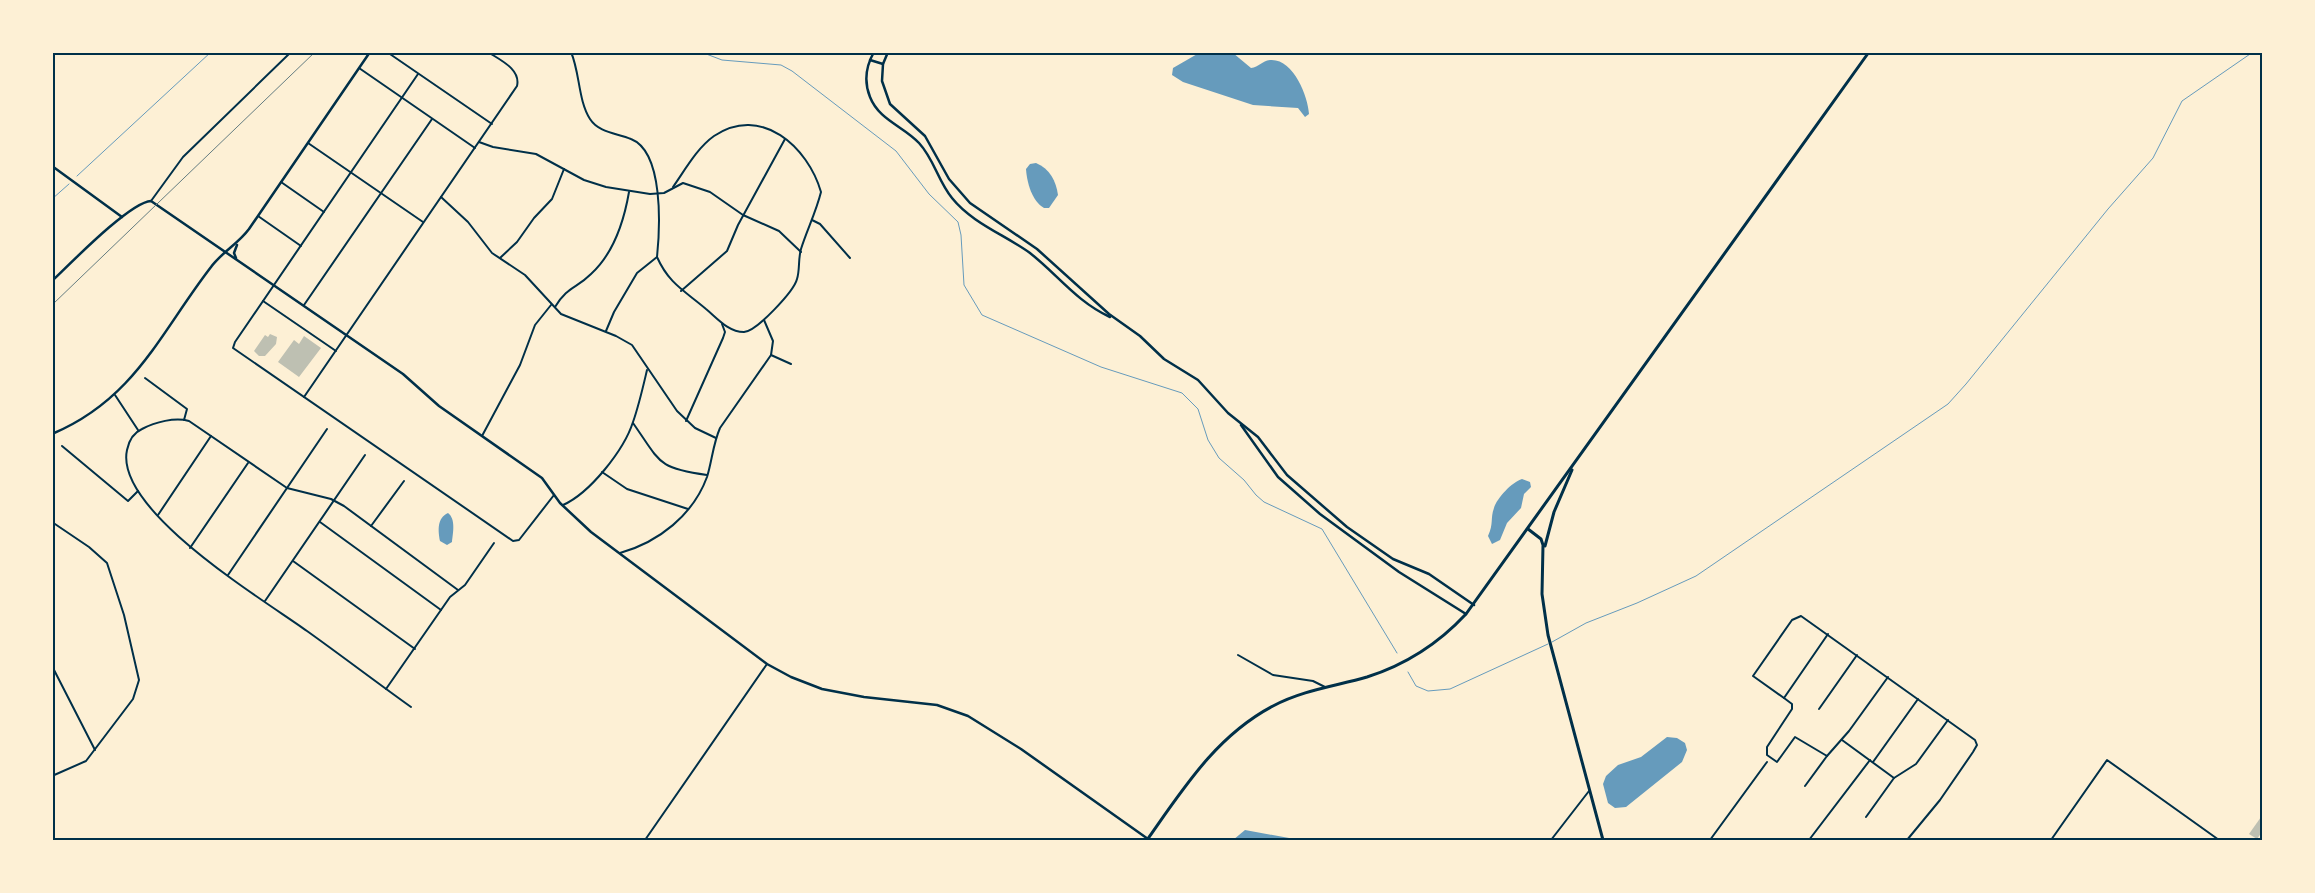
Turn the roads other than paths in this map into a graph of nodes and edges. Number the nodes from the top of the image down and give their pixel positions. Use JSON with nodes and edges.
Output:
{"nodes":[{"id":1,"x":291,"y":52,"type":"edge"},
{"id":2,"x":370,"y":52,"type":"edge"},
{"id":3,"x":387,"y":52,"type":"edge"},
{"id":4,"x":488,"y":52,"type":"edge"},
{"id":5,"x":571,"y":52,"type":"edge"},
{"id":6,"x":874,"y":52,"type":"edge"},
{"id":7,"x":888,"y":52,"type":"edge"},
{"id":8,"x":1869,"y":52,"type":"edge"},
{"id":9,"x":870,"y":60,"type":"junction"},
{"id":10,"x":883,"y":64,"type":"junction"},
{"id":11,"x":359,"y":68,"type":"junction"},
{"id":12,"x":418,"y":74,"type":"junction"},
{"id":13,"x":402,"y":98,"type":"junction"},
{"id":14,"x":432,"y":120,"type":"junction"},
{"id":15,"x":492,"y":124,"type":"junction"},
{"id":16,"x":785,"y":138,"type":"junction"},
{"id":17,"x":479,"y":142,"type":"junction"},
{"id":18,"x":308,"y":143,"type":"junction"},
{"id":19,"x":475,"y":148,"type":"junction"},
{"id":20,"x":52,"y":166,"type":"edge"},
{"id":21,"x":564,"y":169,"type":"junction"},
{"id":22,"x":351,"y":172,"type":"junction"},
{"id":23,"x":281,"y":182,"type":"junction"},
{"id":24,"x":674,"y":187,"type":"junction"},
{"id":25,"x":629,"y":192,"type":"junction"},
{"id":26,"x":381,"y":193,"type":"junction"},
{"id":27,"x":657,"y":193,"type":"junction"},
{"id":28,"x":441,"y":198,"type":"junction"},
{"id":29,"x":151,"y":201,"type":"junction"},
{"id":30,"x":324,"y":212,"type":"junction"},
{"id":31,"x":743,"y":215,"type":"junction"},
{"id":32,"x":258,"y":216,"type":"junction"},
{"id":33,"x":122,"y":217,"type":"junction"},
{"id":34,"x":812,"y":220,"type":"junction"},
{"id":35,"x":424,"y":223,"type":"junction"},
{"id":36,"x":237,"y":243,"type":"junction"},
{"id":37,"x":301,"y":246,"type":"junction"},
{"id":38,"x":226,"y":252,"type":"junction"},
{"id":39,"x":801,"y":252,"type":"junction"},
{"id":40,"x":657,"y":257,"type":"junction"},
{"id":41,"x":500,"y":258,"type":"junction"},
{"id":42,"x":850,"y":258,"type":"dead end"},
{"id":43,"x":237,"y":260,"type":"junction"},
{"id":44,"x":52,"y":281,"type":"edge"},
{"id":45,"x":274,"y":285,"type":"junction"},
{"id":46,"x":681,"y":291,"type":"junction"},
{"id":47,"x":263,"y":301,"type":"junction"},
{"id":48,"x":551,"y":305,"type":"junction"},
{"id":49,"x":304,"y":306,"type":"junction"},
{"id":50,"x":554,"y":308,"type":"junction"},
{"id":51,"x":1114,"y":318,"type":"junction"},
{"id":52,"x":764,"y":320,"type":"junction"},
{"id":53,"x":722,"y":324,"type":"junction"},
{"id":54,"x":606,"y":332,"type":"junction"},
{"id":55,"x":347,"y":335,"type":"junction"},
{"id":56,"x":336,"y":351,"type":"junction"},
{"id":57,"x":771,"y":355,"type":"junction"},
{"id":58,"x":792,"y":364,"type":"dead end"},
{"id":59,"x":647,"y":370,"type":"junction"},
{"id":60,"x":145,"y":378,"type":"dead end"},
{"id":61,"x":115,"y":395,"type":"junction"},
{"id":62,"x":304,"y":397,"type":"junction"},
{"id":63,"x":184,"y":420,"type":"junction"},
{"id":64,"x":686,"y":420,"type":"junction"},
{"id":65,"x":1237,"y":421,"type":"junction"},
{"id":66,"x":633,"y":423,"type":"junction"},
{"id":67,"x":138,"y":430,"type":"junction"},
{"id":68,"x":327,"y":430,"type":"dead end"},
{"id":69,"x":52,"y":434,"type":"edge"},
{"id":70,"x":211,"y":436,"type":"junction"},
{"id":71,"x":482,"y":436,"type":"junction"},
{"id":72,"x":716,"y":438,"type":"junction"},
{"id":73,"x":62,"y":446,"type":"dead end"},
{"id":74,"x":366,"y":455,"type":"dead end"},
{"id":75,"x":1578,"y":460,"type":"junction"},
{"id":76,"x":249,"y":462,"type":"junction"},
{"id":77,"x":602,"y":472,"type":"junction"},
{"id":78,"x":707,"y":475,"type":"junction"},
{"id":79,"x":404,"y":481,"type":"dead end"},
{"id":80,"x":287,"y":488,"type":"junction"},
{"id":81,"x":138,"y":491,"type":"junction"},
{"id":82,"x":554,"y":495,"type":"junction"},
{"id":83,"x":334,"y":500,"type":"junction"},
{"id":84,"x":562,"y":505,"type":"junction"},
{"id":85,"x":688,"y":509,"type":"junction"},
{"id":86,"x":158,"y":515,"type":"junction"},
{"id":87,"x":52,"y":522,"type":"edge"},
{"id":88,"x":319,"y":522,"type":"junction"},
{"id":89,"x":371,"y":526,"type":"junction"},
{"id":90,"x":1528,"y":529,"type":"junction"},
{"id":91,"x":494,"y":543,"type":"dead end"},
{"id":92,"x":190,"y":548,"type":"junction"},
{"id":93,"x":1544,"y":551,"type":"junction"},
{"id":94,"x":620,"y":553,"type":"junction"},
{"id":95,"x":292,"y":561,"type":"junction"},
{"id":96,"x":228,"y":575,"type":"junction"},
{"id":97,"x":458,"y":590,"type":"junction"},
{"id":98,"x":265,"y":601,"type":"junction"},
{"id":99,"x":1474,"y":605,"type":"junction"},
{"id":100,"x":441,"y":610,"type":"junction"},
{"id":101,"x":1466,"y":614,"type":"junction"},
{"id":102,"x":1828,"y":634,"type":"junction"},
{"id":103,"x":415,"y":649,"type":"junction"},
{"id":104,"x":1238,"y":655,"type":"dead end"},
{"id":105,"x":1858,"y":655,"type":"junction"},
{"id":106,"x":767,"y":664,"type":"junction"},
{"id":107,"x":52,"y":666,"type":"edge"},
{"id":108,"x":1888,"y":677,"type":"junction"},
{"id":109,"x":1325,"y":687,"type":"junction"},
{"id":110,"x":386,"y":689,"type":"junction"},
{"id":111,"x":1784,"y":698,"type":"junction"},
{"id":112,"x":1918,"y":699,"type":"junction"},
{"id":113,"x":411,"y":707,"type":"dead end"},
{"id":114,"x":1819,"y":709,"type":"dead end"},
{"id":115,"x":1948,"y":720,"type":"junction"},
{"id":116,"x":1842,"y":740,"type":"junction"},
{"id":117,"x":95,"y":750,"type":"junction"},
{"id":118,"x":1827,"y":756,"type":"junction"},
{"id":119,"x":1871,"y":761,"type":"junction"},
{"id":120,"x":1767,"y":762,"type":"dead end"},
{"id":121,"x":52,"y":776,"type":"edge"},
{"id":122,"x":1894,"y":778,"type":"junction"},
{"id":123,"x":1806,"y":786,"type":"dead end"},
{"id":124,"x":1588,"y":791,"type":"junction"},
{"id":125,"x":1866,"y":817,"type":"dead end"},
{"id":126,"x":52,"y":839,"type":"edge"},
{"id":127,"x":56,"y":840,"type":"edge"},
{"id":128,"x":645,"y":840,"type":"edge"},
{"id":129,"x":1148,"y":840,"type":"edge"},
{"id":130,"x":1551,"y":840,"type":"edge"},
{"id":131,"x":1603,"y":840,"type":"edge"},
{"id":132,"x":1710,"y":840,"type":"edge"},
{"id":133,"x":1809,"y":840,"type":"edge"},
{"id":134,"x":1907,"y":840,"type":"edge"},
{"id":135,"x":2051,"y":840,"type":"edge"},
{"id":136,"x":2217,"y":840,"type":"edge"}],
"edges":[{"from":1,"to":29,"type":"street"},
{"from":2,"to":11,"type":"street"},
{"from":3,"to":12,"type":"street"},
{"from":4,"to":15,"type":"street"},
{"from":5,"to":27,"type":"street"},
{"from":6,"to":9,"type":"street"},
{"from":7,"to":10,"type":"street"},
{"from":8,"to":75,"type":"main road"},
{"from":9,"to":10,"type":"street"},
{"from":9,"to":51,"type":"street"},
{"from":10,"to":51,"type":"street"},
{"from":11,"to":13,"type":"street"},
{"from":11,"to":18,"type":"street"},
{"from":12,"to":13,"type":"street"},
{"from":12,"to":15,"type":"street"},
{"from":13,"to":14,"type":"street"},
{"from":13,"to":22,"type":"street"},
{"from":14,"to":19,"type":"street"},
{"from":14,"to":26,"type":"street"},
{"from":15,"to":17,"type":"street"},
{"from":16,"to":24,"type":"street"},
{"from":16,"to":31,"type":"street"},
{"from":16,"to":34,"type":"street"},
{"from":17,"to":19,"type":"street"},
{"from":17,"to":21,"type":"street"},
{"from":18,"to":22,"type":"street"},
{"from":18,"to":23,"type":"street"},
{"from":19,"to":28,"type":"street"},
{"from":20,"to":33,"type":"street"},
{"from":21,"to":25,"type":"street"},
{"from":21,"to":41,"type":"street"},
{"from":22,"to":26,"type":"street"},
{"from":22,"to":30,"type":"street"},
{"from":23,"to":30,"type":"street"},
{"from":23,"to":32,"type":"street"},
{"from":24,"to":27,"type":"street"},
{"from":24,"to":31,"type":"street"},
{"from":25,"to":27,"type":"street"},
{"from":25,"to":50,"type":"street"},
{"from":26,"to":35,"type":"street"},
{"from":26,"to":49,"type":"street"},
{"from":27,"to":40,"type":"street"},
{"from":28,"to":35,"type":"street"},
{"from":28,"to":41,"type":"street"},
{"from":29,"to":33,"type":"street"},
{"from":29,"to":38,"type":"street"},
{"from":30,"to":37,"type":"street"},
{"from":31,"to":39,"type":"street"},
{"from":31,"to":46,"type":"street"},
{"from":32,"to":36,"type":"street"},
{"from":32,"to":37,"type":"street"},
{"from":33,"to":44,"type":"street"},
{"from":34,"to":39,"type":"street"},
{"from":34,"to":42,"type":"street"},
{"from":35,"to":55,"type":"street"},
{"from":36,"to":38,"type":"street"},
{"from":36,"to":43,"type":"street"},
{"from":37,"to":45,"type":"street"},
{"from":38,"to":43,"type":"street"},
{"from":38,"to":61,"type":"street"},
{"from":39,"to":52,"type":"street"},
{"from":40,"to":46,"type":"street"},
{"from":40,"to":54,"type":"street"},
{"from":41,"to":48,"type":"street"},
{"from":43,"to":45,"type":"street"},
{"from":45,"to":47,"type":"street"},
{"from":45,"to":49,"type":"street"},
{"from":46,"to":53,"type":"street"},
{"from":47,"to":56,"type":"street"},
{"from":47,"to":62,"type":"street"},
{"from":48,"to":50,"type":"street"},
{"from":48,"to":71,"type":"street"},
{"from":49,"to":55,"type":"street"},
{"from":50,"to":54,"type":"street"},
{"from":51,"to":65,"type":"street"},
{"from":52,"to":53,"type":"street"},
{"from":52,"to":57,"type":"street"},
{"from":53,"to":64,"type":"street"},
{"from":54,"to":59,"type":"street"},
{"from":55,"to":56,"type":"street"},
{"from":55,"to":71,"type":"street"},
{"from":56,"to":62,"type":"street"},
{"from":57,"to":58,"type":"street"},
{"from":57,"to":72,"type":"street"},
{"from":59,"to":64,"type":"street"},
{"from":59,"to":66,"type":"street"},
{"from":60,"to":63,"type":"street"},
{"from":61,"to":67,"type":"street"},
{"from":61,"to":69,"type":"street"},
{"from":62,"to":82,"type":"street"},
{"from":63,"to":67,"type":"street"},
{"from":63,"to":70,"type":"street"},
{"from":64,"to":72,"type":"street"},
{"from":65,"to":99,"type":"street"},
{"from":65,"to":101,"type":"street"},
{"from":66,"to":77,"type":"street"},
{"from":66,"to":78,"type":"street"},
{"from":67,"to":81,"type":"street"},
{"from":68,"to":80,"type":"street"},
{"from":70,"to":76,"type":"street"},
{"from":70,"to":86,"type":"street"},
{"from":71,"to":82,"type":"street"},
{"from":72,"to":78,"type":"street"},
{"from":73,"to":81,"type":"street"},
{"from":74,"to":83,"type":"street"},
{"from":75,"to":90,"type":"main road"},
{"from":75,"to":93,"type":"main road"},
{"from":76,"to":80,"type":"street"},
{"from":76,"to":92,"type":"street"},
{"from":77,"to":84,"type":"street"},
{"from":77,"to":85,"type":"street"},
{"from":78,"to":85,"type":"street"},
{"from":79,"to":89,"type":"street"},
{"from":80,"to":83,"type":"street"},
{"from":80,"to":96,"type":"street"},
{"from":81,"to":86,"type":"street"},
{"from":82,"to":84,"type":"street"},
{"from":83,"to":88,"type":"street"},
{"from":83,"to":89,"type":"street"},
{"from":84,"to":94,"type":"street"},
{"from":85,"to":94,"type":"street"},
{"from":86,"to":92,"type":"street"},
{"from":87,"to":117,"type":"street"},
{"from":88,"to":95,"type":"street"},
{"from":88,"to":100,"type":"street"},
{"from":89,"to":97,"type":"street"},
{"from":90,"to":93,"type":"main road"},
{"from":90,"to":99,"type":"main road"},
{"from":91,"to":97,"type":"street"},
{"from":92,"to":96,"type":"street"},
{"from":93,"to":124,"type":"main road"},
{"from":94,"to":106,"type":"street"},
{"from":95,"to":98,"type":"street"},
{"from":95,"to":103,"type":"street"},
{"from":96,"to":98,"type":"street"},
{"from":97,"to":100,"type":"street"},
{"from":98,"to":110,"type":"street"},
{"from":99,"to":101,"type":"main road"},
{"from":100,"to":103,"type":"street"},
{"from":101,"to":109,"type":"main road"},
{"from":102,"to":105,"type":"street"},
{"from":102,"to":111,"type":"street"},
{"from":102,"to":111,"type":"street"},
{"from":103,"to":110,"type":"street"},
{"from":104,"to":109,"type":"street"},
{"from":105,"to":108,"type":"street"},
{"from":105,"to":114,"type":"street"},
{"from":106,"to":128,"type":"street"},
{"from":106,"to":129,"type":"street"},
{"from":107,"to":117,"type":"street"},
{"from":108,"to":112,"type":"street"},
{"from":108,"to":116,"type":"street"},
{"from":109,"to":129,"type":"main road"},
{"from":110,"to":113,"type":"street"},
{"from":111,"to":118,"type":"street"},
{"from":112,"to":115,"type":"street"},
{"from":112,"to":119,"type":"street"},
{"from":115,"to":122,"type":"street"},
{"from":115,"to":134,"type":"street"},
{"from":116,"to":118,"type":"street"},
{"from":116,"to":119,"type":"street"},
{"from":117,"to":121,"type":"street"},
{"from":118,"to":123,"type":"street"},
{"from":119,"to":122,"type":"street"},
{"from":119,"to":133,"type":"street"},
{"from":120,"to":132,"type":"street"},
{"from":122,"to":125,"type":"street"},
{"from":124,"to":130,"type":"street"},
{"from":124,"to":131,"type":"main road"},
{"from":126,"to":127,"type":"street"},
{"from":135,"to":136,"type":"street"}]}
